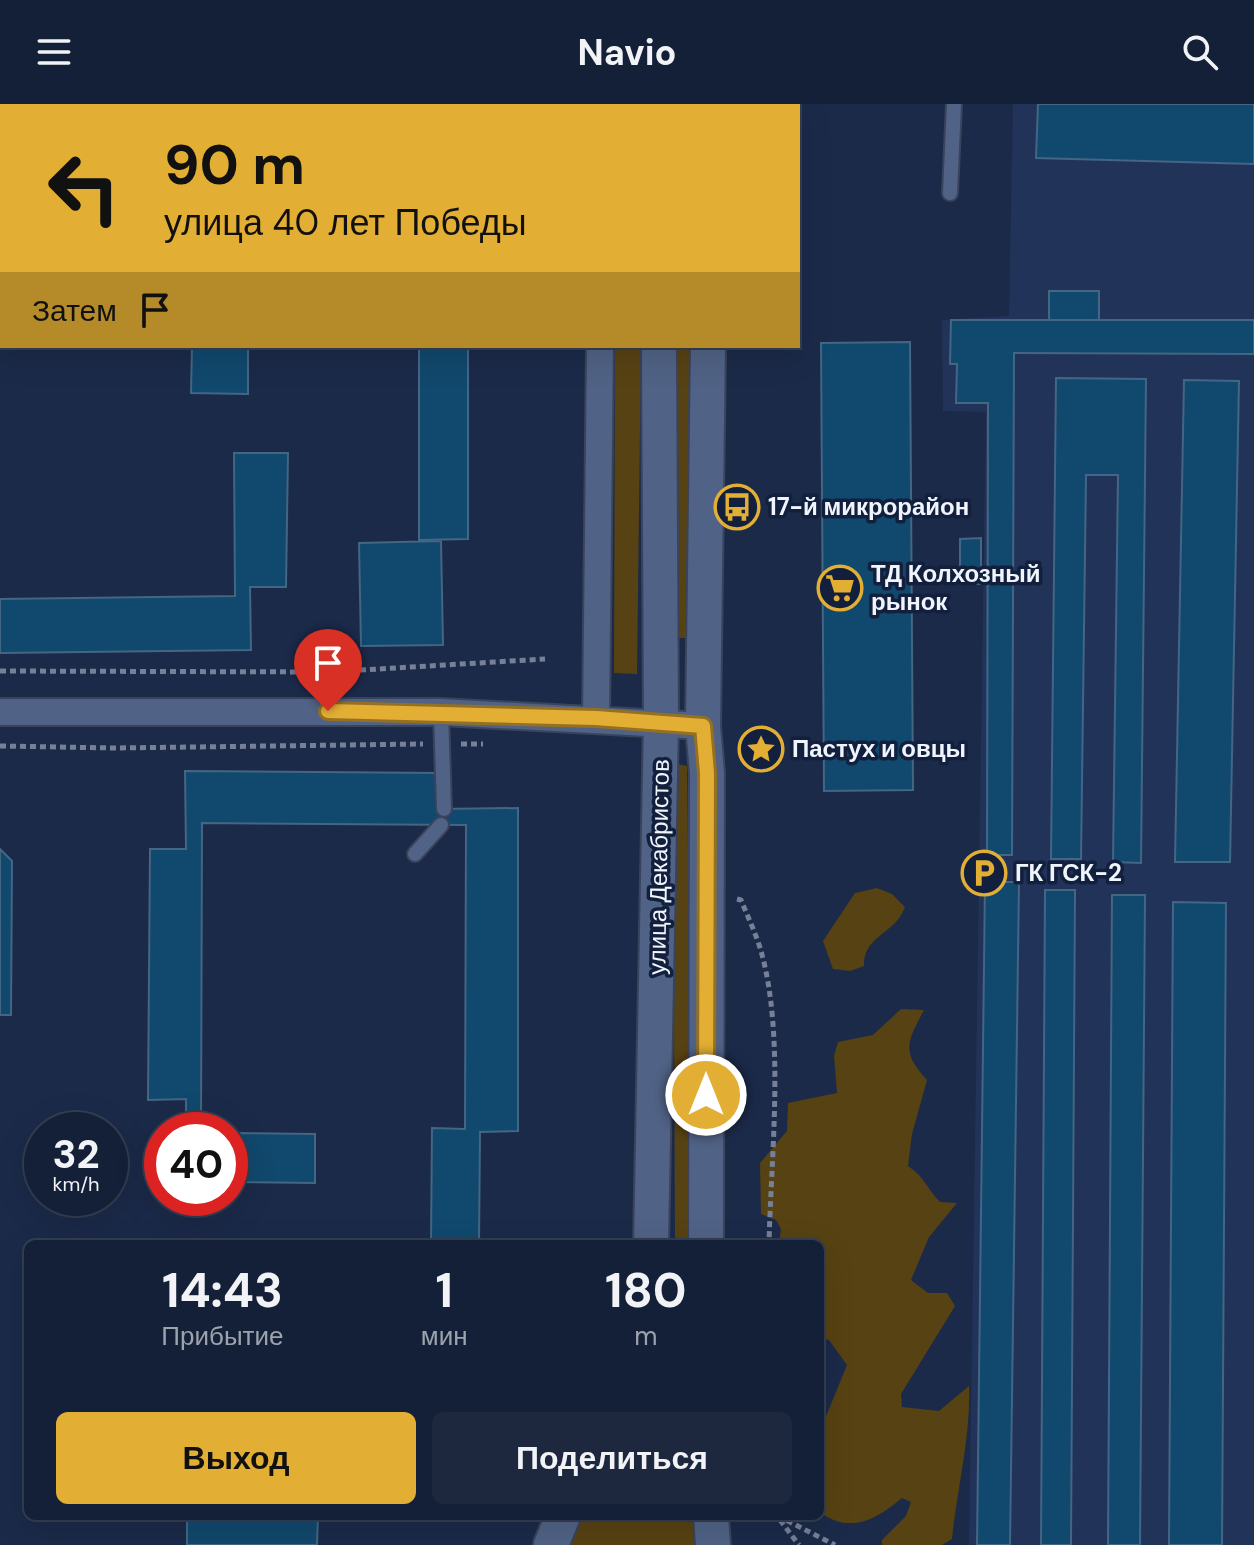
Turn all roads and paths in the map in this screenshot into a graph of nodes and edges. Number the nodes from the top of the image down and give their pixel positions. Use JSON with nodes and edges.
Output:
{"nodes":[{"id":1,"x":954,"y":104,"type":"edge"},
{"id":2,"x":950,"y":193,"type":"dead end"},
{"id":3,"x":600,"y":348,"type":"edge"},
{"id":4,"x":659,"y":348,"type":"edge"},
{"id":5,"x":708,"y":348,"type":"edge"},
{"id":6,"x":545,"y":659,"type":"dead end"},
{"id":7,"x":0,"y":671,"type":"edge"},
{"id":8,"x":0,"y":712,"type":"edge"},
{"id":9,"x":441,"y":712,"type":"junction"},
{"id":10,"x":596,"y":718,"type":"junction"},
{"id":11,"x":661,"y":721,"type":"junction"},
{"id":12,"x":703,"y":726,"type":"junction"},
{"id":13,"x":441,"y":743,"type":"junction"},
{"id":14,"x":485,"y":744,"type":"dead end"},
{"id":15,"x":0,"y":746,"type":"edge"},
{"id":16,"x":444,"y":809,"type":"dead end"},
{"id":17,"x":441,"y":825,"type":"dead end"},
{"id":18,"x":415,"y":854,"type":"dead end"},
{"id":19,"x":706,"y":887,"type":"junction"},
{"id":20,"x":651,"y":1240,"type":"edge"},
{"id":21,"x":706,"y":1240,"type":"edge"},
{"id":22,"x":769,"y":1240,"type":"edge"},
{"id":23,"x":561,"y":1520,"type":"edge"},
{"id":24,"x":711,"y":1520,"type":"edge"},
{"id":25,"x":780,"y":1520,"type":"edge"},
{"id":26,"x":785,"y":1520,"type":"edge"},
{"id":27,"x":551,"y":1545,"type":"edge"},
{"id":28,"x":713,"y":1545,"type":"edge"},
{"id":29,"x":799,"y":1545,"type":"edge"},
{"id":30,"x":835,"y":1545,"type":"edge"}],
"edges":[{"from":1,"to":2,"type":"lane"},
{"from":3,"to":10,"type":"street"},
{"from":4,"to":11,"type":"street","name":"улица Декабристов"},
{"from":5,"to":12,"type":"street","name":"улица Декабристов"},
{"from":6,"to":7,"type":"path"},
{"from":8,"to":9,"type":"street"},
{"from":9,"to":10,"type":"street"},
{"from":9,"to":13,"type":"lane"},
{"from":10,"to":11,"type":"street"},
{"from":11,"to":12,"type":"street"},
{"from":11,"to":20,"type":"street","name":"улица Декабристов"},
{"from":12,"to":19,"type":"street","name":"улица Декабристов"},
{"from":13,"to":14,"type":"path"},
{"from":13,"to":15,"type":"path"},
{"from":13,"to":16,"type":"lane"},
{"from":17,"to":18,"type":"lane"},
{"from":19,"to":21,"type":"street","name":"улица Декабристов"},
{"from":19,"to":22,"type":"path"},
{"from":23,"to":27,"type":"street"},
{"from":24,"to":28,"type":"street"},
{"from":25,"to":29,"type":"path"},
{"from":26,"to":30,"type":"path"}]}
